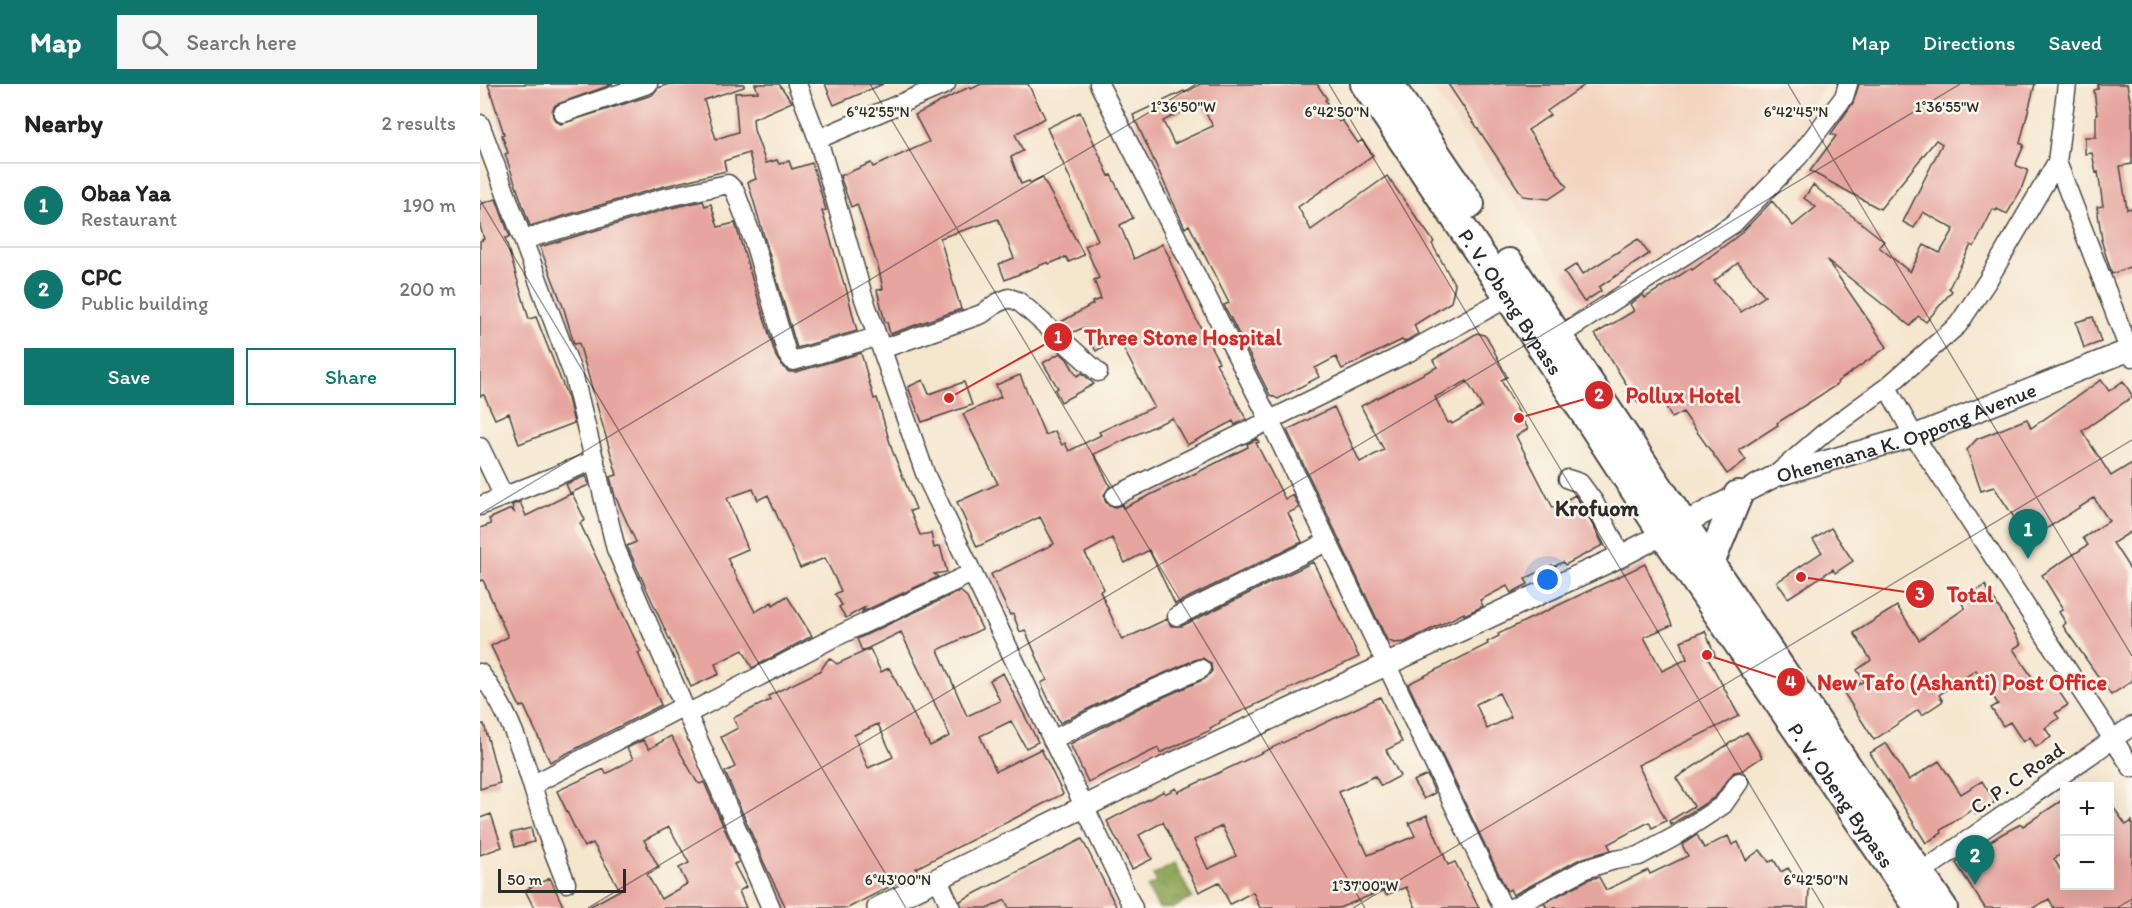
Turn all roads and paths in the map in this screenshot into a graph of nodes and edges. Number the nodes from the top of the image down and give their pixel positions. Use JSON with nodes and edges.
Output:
{"nodes":[{"id":1,"x":648,"y":84,"type":"edge"},
{"id":2,"x":797,"y":84,"type":"edge"},
{"id":3,"x":946,"y":84,"type":"edge"},
{"id":4,"x":1099,"y":84,"type":"edge"},
{"id":5,"x":1365,"y":84,"type":"edge"},
{"id":6,"x":1389,"y":84,"type":"edge"},
{"id":7,"x":1848,"y":84,"type":"edge"},
{"id":8,"x":2067,"y":84,"type":"edge"},
{"id":9,"x":562,"y":113,"type":"dead end"},
{"id":10,"x":480,"y":124,"type":"edge"},
{"id":11,"x":818,"y":139,"type":"junction"},
{"id":12,"x":2056,"y":162,"type":"junction"},
{"id":13,"x":523,"y":240,"type":"junction"},
{"id":14,"x":1509,"y":297,"type":"junction"},
{"id":15,"x":1559,"y":336,"type":"junction"},
{"id":16,"x":879,"y":343,"type":"junction"},
{"id":17,"x":2131,"y":352,"type":"edge"},
{"id":18,"x":1098,"y":372,"type":"dead end"},
{"id":19,"x":1887,"y":387,"type":"junction"},
{"id":20,"x":1269,"y":420,"type":"junction"},
{"id":21,"x":1914,"y":436,"type":"junction"},
{"id":22,"x":480,"y":447,"type":"edge"},
{"id":23,"x":595,"y":460,"type":"junction"},
{"id":24,"x":1775,"y":476,"type":"junction"},
{"id":25,"x":1568,"y":479,"type":"dead end"},
{"id":26,"x":1738,"y":495,"type":"junction"},
{"id":27,"x":1115,"y":496,"type":"dead end"},
{"id":28,"x":504,"y":497,"type":"junction"},
{"id":29,"x":480,"y":506,"type":"edge"},
{"id":30,"x":1673,"y":528,"type":"junction"},
{"id":31,"x":1327,"y":542,"type":"junction"},
{"id":32,"x":1622,"y":556,"type":"junction"},
{"id":33,"x":1710,"y":563,"type":"junction"},
{"id":34,"x":972,"y":573,"type":"junction"},
{"id":35,"x":1177,"y":616,"type":"dead end"},
{"id":36,"x":1386,"y":665,"type":"junction"},
{"id":37,"x":1201,"y":669,"type":"dead end"},
{"id":38,"x":480,"y":674,"type":"edge"},
{"id":39,"x":686,"y":710,"type":"junction"},
{"id":40,"x":2132,"y":726,"type":"edge"},
{"id":41,"x":2112,"y":739,"type":"junction"},
{"id":42,"x":1052,"y":741,"type":"junction"},
{"id":43,"x":2132,"y":768,"type":"edge"},
{"id":44,"x":1739,"y":782,"type":"dead end"},
{"id":45,"x":532,"y":784,"type":"junction"},
{"id":46,"x":1084,"y":807,"type":"junction"},
{"id":47,"x":1919,"y":874,"type":"junction"},
{"id":48,"x":938,"y":879,"type":"junction"},
{"id":49,"x":566,"y":884,"type":"dead end"},
{"id":50,"x":771,"y":908,"type":"edge"},
{"id":51,"x":878,"y":908,"type":"edge"},
{"id":52,"x":951,"y":908,"type":"edge"},
{"id":53,"x":1133,"y":908,"type":"edge"},
{"id":54,"x":1503,"y":908,"type":"edge"},
{"id":55,"x":1512,"y":908,"type":"edge"},
{"id":56,"x":1919,"y":908,"type":"edge"},
{"id":57,"x":1943,"y":908,"type":"edge"}],
"edges":[{"from":1,"to":9,"type":"street"},
{"from":2,"to":11,"type":"street"},
{"from":3,"to":11,"type":"street"},
{"from":4,"to":20,"type":"street"},
{"from":5,"to":14,"type":"highway","name":"P. V. Obeng Bypass"},
{"from":6,"to":15,"type":"highway","name":"P. V. Obeng Bypass"},
{"from":7,"to":15,"type":"street"},
{"from":8,"to":12,"type":"street"},
{"from":10,"to":13,"type":"street"},
{"from":11,"to":16,"type":"street"},
{"from":12,"to":17,"type":"street"},
{"from":12,"to":19,"type":"street"},
{"from":13,"to":16,"type":"street"},
{"from":13,"to":23,"type":"street"},
{"from":14,"to":20,"type":"street"},
{"from":14,"to":30,"type":"highway","name":"P. V. Obeng Bypass"},
{"from":15,"to":30,"type":"highway","name":"P. V. Obeng Bypass"},
{"from":16,"to":18,"type":"street"},
{"from":16,"to":34,"type":"street"},
{"from":17,"to":21,"type":"street","name":"Ohenenana K. Oppong Avenue"},
{"from":19,"to":21,"type":"street"},
{"from":19,"to":24,"type":"street"},
{"from":20,"to":27,"type":"street"},
{"from":20,"to":31,"type":"street"},
{"from":21,"to":24,"type":"street","name":"Ohenenana K. Oppong Avenue"},
{"from":21,"to":41,"type":"street"},
{"from":22,"to":28,"type":"street"},
{"from":23,"to":28,"type":"street"},
{"from":23,"to":39,"type":"street"},
{"from":24,"to":26,"type":"street","name":"Ohenenana K. Oppong Avenue"},
{"from":25,"to":32,"type":"street"},
{"from":26,"to":30,"type":"street","name":"Ohenenana K. Oppong Avenue"},
{"from":26,"to":33,"type":"highway"},
{"from":28,"to":29,"type":"street"},
{"from":30,"to":32,"type":"street","name":"Ohenenana K. Oppong Avenue"},
{"from":30,"to":33,"type":"highway","name":"P. V. Obeng Bypass"},
{"from":30,"to":56,"type":"highway","name":"P. V. Obeng Bypass"},
{"from":31,"to":35,"type":"street"},
{"from":31,"to":36,"type":"street"},
{"from":32,"to":36,"type":"street","name":"Ohenenana K. Oppong Avenue"},
{"from":33,"to":47,"type":"highway","name":"P. V. Obeng Bypass"},
{"from":34,"to":39,"type":"street"},
{"from":34,"to":42,"type":"street"},
{"from":36,"to":46,"type":"street","name":"Ohenenana K. Oppong Avenue"},
{"from":36,"to":54,"type":"street"},
{"from":37,"to":42,"type":"street"},
{"from":38,"to":45,"type":"street"},
{"from":39,"to":45,"type":"street"},
{"from":39,"to":50,"type":"street"},
{"from":40,"to":41,"type":"street","name":"C. P. C Road"},
{"from":41,"to":43,"type":"street"},
{"from":41,"to":47,"type":"street","name":"C. P. C Road"},
{"from":42,"to":46,"type":"street"},
{"from":44,"to":55,"type":"street"},
{"from":45,"to":49,"type":"street"},
{"from":46,"to":48,"type":"street","name":"Ohenenana K. Oppong Avenue"},
{"from":46,"to":53,"type":"street"},
{"from":47,"to":57,"type":"highway","name":"P. V. Obeng Bypass"},
{"from":48,"to":51,"type":"street","name":"Ohenenana K. Oppong Avenue"},
{"from":48,"to":52,"type":"street"}]}
